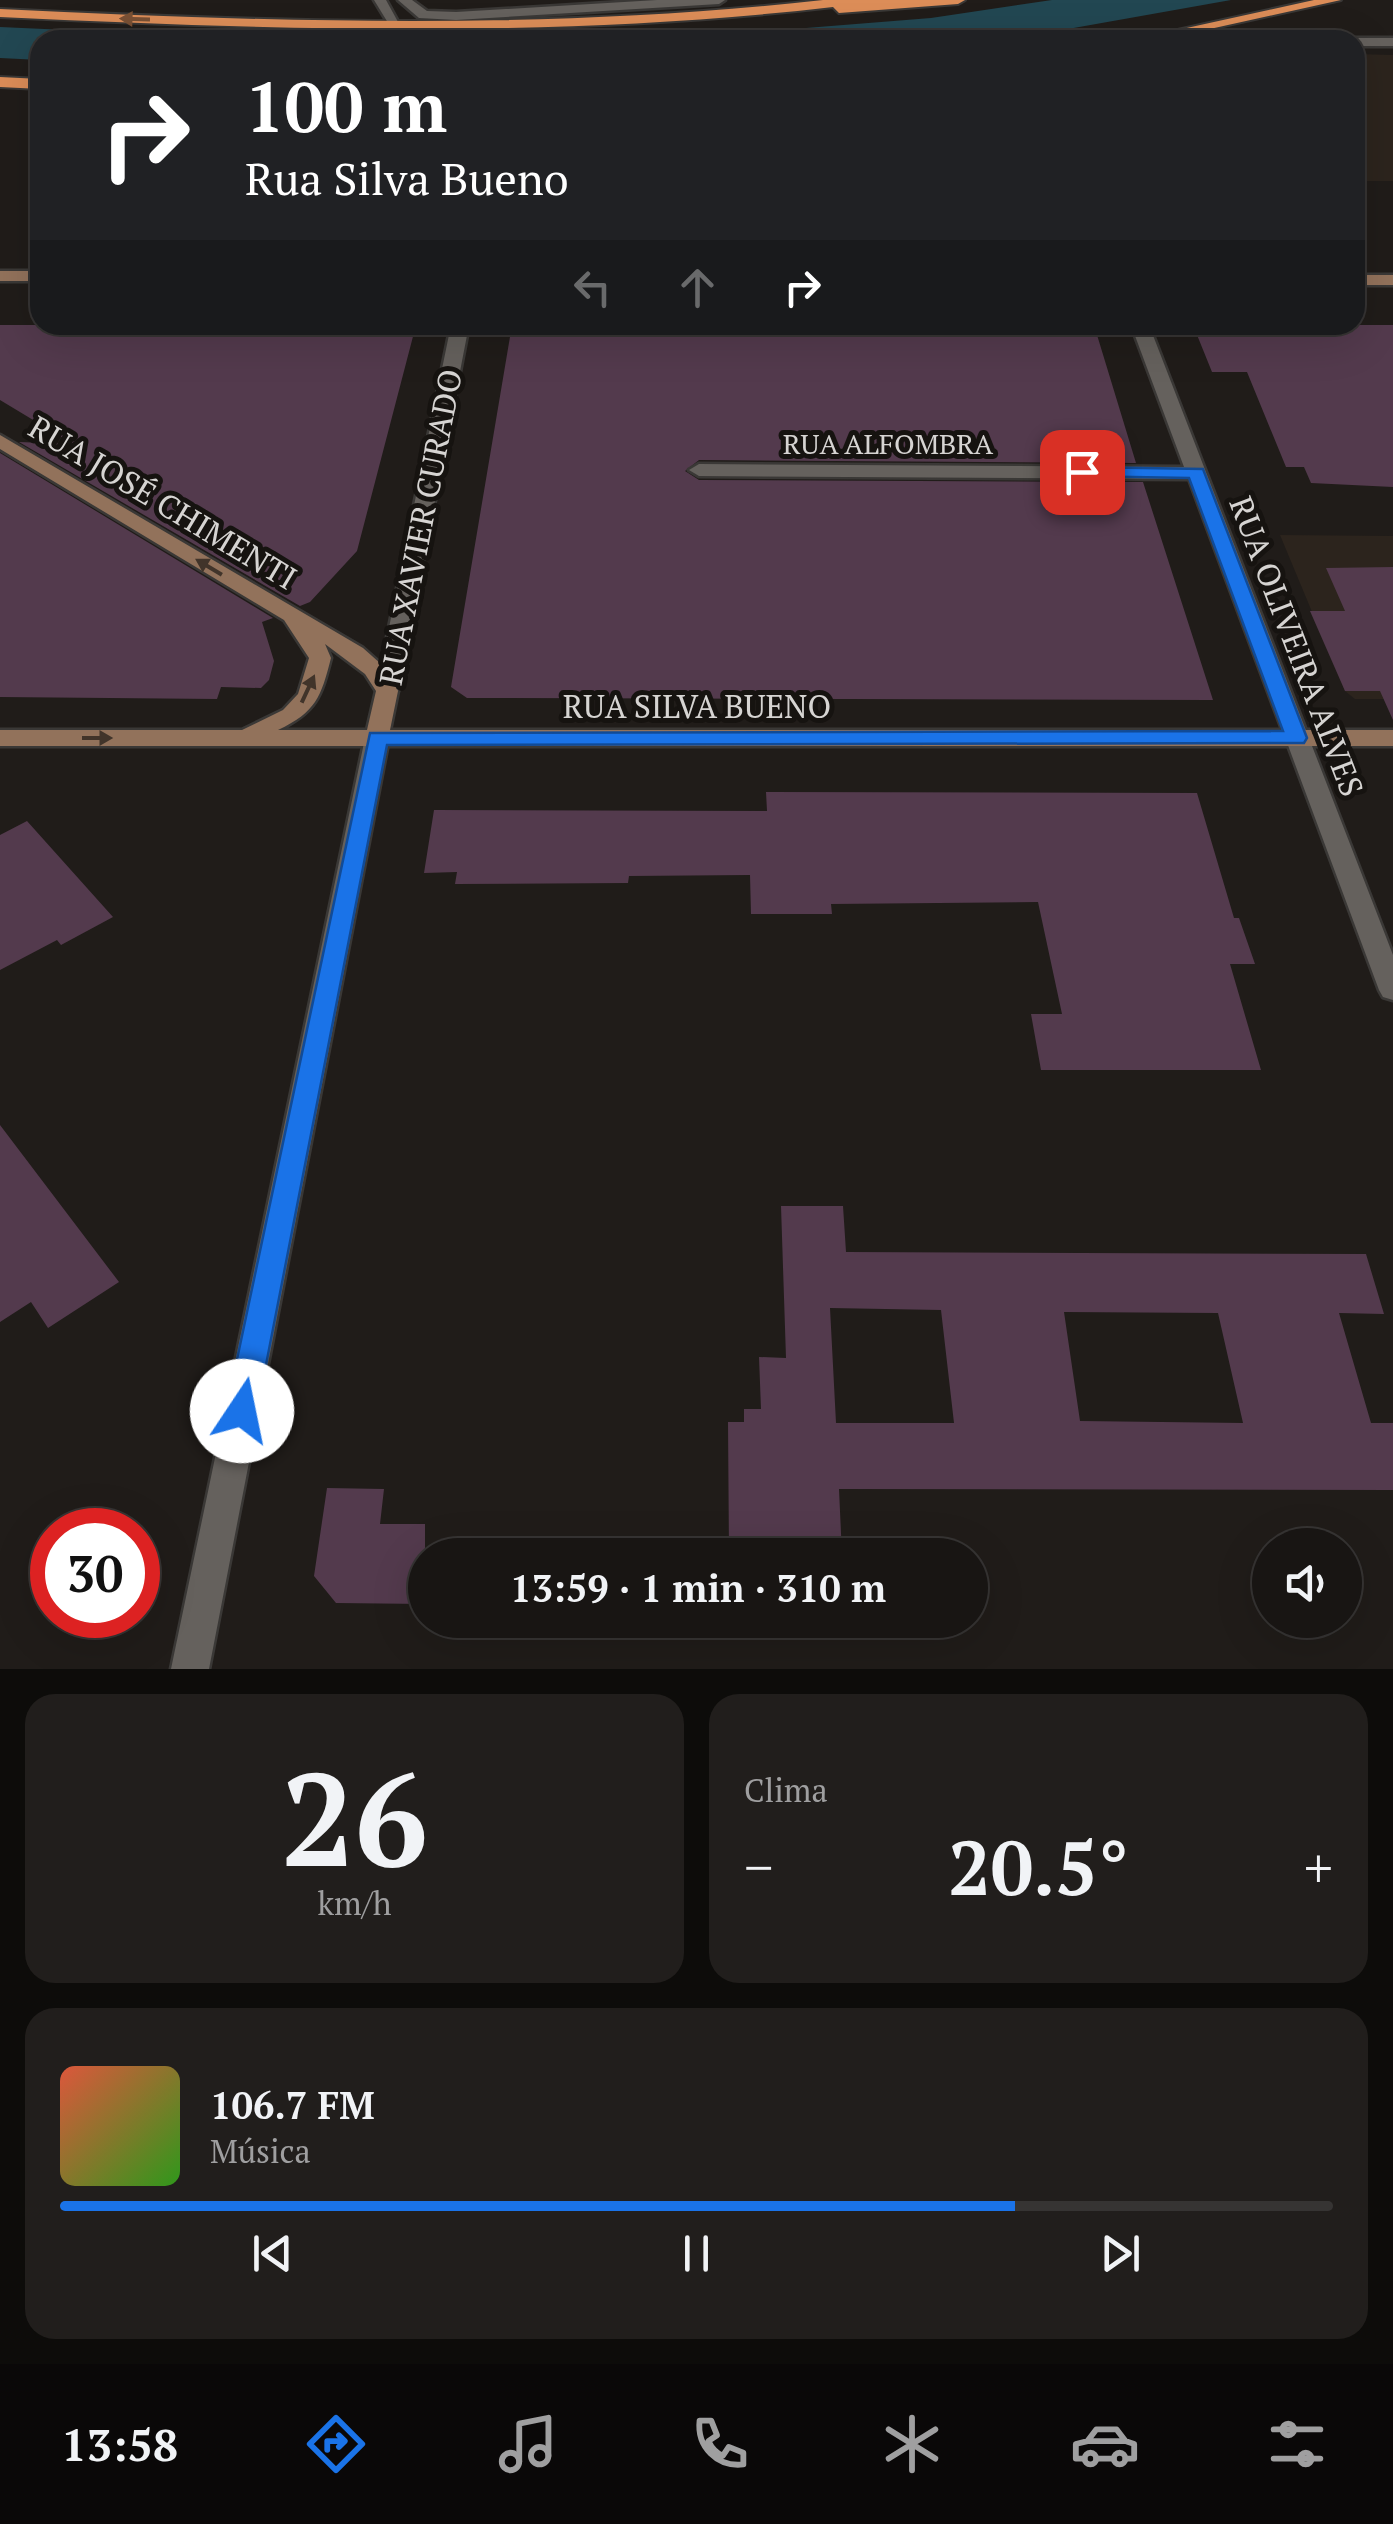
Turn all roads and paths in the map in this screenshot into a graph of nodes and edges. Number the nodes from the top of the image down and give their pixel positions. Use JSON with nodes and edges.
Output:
{"nodes":[{"id":1,"x":380,"y":0,"type":"edge"},
{"id":2,"x":404,"y":0,"type":"edge"},
{"id":3,"x":720,"y":0,"type":"edge"},
{"id":4,"x":858,"y":0,"type":"edge"},
{"id":5,"x":958,"y":0,"type":"edge"},
{"id":6,"x":1334,"y":0,"type":"edge"},
{"id":7,"x":792,"y":9,"type":"junction"},
{"id":8,"x":0,"y":12,"type":"edge"},
{"id":9,"x":398,"y":28,"type":"junction"},
{"id":10,"x":1187,"y":30,"type":"edge"},
{"id":11,"x":1365,"y":42,"type":"edge"},
{"id":12,"x":1393,"y":42,"type":"edge"},
{"id":13,"x":0,"y":82,"type":"edge"},
{"id":14,"x":30,"y":84,"type":"edge"},
{"id":15,"x":0,"y":276,"type":"edge"},
{"id":16,"x":30,"y":276,"type":"edge"},
{"id":17,"x":1365,"y":280,"type":"edge"},
{"id":18,"x":1393,"y":280,"type":"edge"},
{"id":19,"x":458,"y":335,"type":"edge"},
{"id":20,"x":1144,"y":335,"type":"edge"},
{"id":21,"x":0,"y":442,"type":"edge"},
{"id":22,"x":699,"y":470,"type":"dead end"},
{"id":23,"x":1196,"y":473,"type":"junction"},
{"id":24,"x":292,"y":618,"type":"junction"},
{"id":25,"x":387,"y":691,"type":"junction"},
{"id":26,"x":0,"y":738,"type":"edge"},
{"id":27,"x":243,"y":738,"type":"junction"},
{"id":28,"x":377,"y":738,"type":"junction"},
{"id":29,"x":1296,"y":738,"type":"junction"},
{"id":30,"x":1393,"y":738,"type":"edge"},
{"id":31,"x":1393,"y":990,"type":"edge"},
{"id":32,"x":190,"y":1669,"type":"edge"}],
"edges":[{"from":1,"to":9,"type":"street"},
{"from":2,"to":3,"type":"street"},
{"from":4,"to":7,"type":"highway"},
{"from":5,"to":7,"type":"highway"},
{"from":6,"to":10,"type":"highway"},
{"from":7,"to":9,"type":"highway"},
{"from":9,"to":8,"type":"highway","one_way":true},
{"from":11,"to":12,"type":"street"},
{"from":13,"to":14,"type":"highway"},
{"from":15,"to":16,"type":"main road"},
{"from":17,"to":18,"type":"main road"},
{"from":19,"to":25,"type":"street","name":"RUA XAVIER CURADO"},
{"from":20,"to":23,"type":"street","name":"RUA OLIVEIRA ALVES"},
{"from":24,"to":21,"type":"main road","name":"RUA JOSÉ CHIMENTI","one_way":true},
{"from":22,"to":23,"type":"street","name":"RUA ALFOMBRA"},
{"from":23,"to":29,"type":"street","name":"RUA OLIVEIRA ALVES"},
{"from":24,"to":25,"type":"main road","name":"RUA JOSÉ CHIMENTI"},
{"from":27,"to":24,"type":"main road","name":"RUA JOSÉ CHIMENTI","one_way":true},
{"from":25,"to":28,"type":"main road","name":"RUA XAVIER CURADO"},
{"from":26,"to":27,"type":"main road","name":"RUA SILVA BUENO","one_way":true},
{"from":27,"to":28,"type":"main road","name":"RUA SILVA BUENO"},
{"from":28,"to":29,"type":"main road","name":"RUA SILVA BUENO"},
{"from":28,"to":32,"type":"street","name":"RUA XAVIER CURADO"},
{"from":29,"to":30,"type":"main road","name":"RUA SILVA BUENO"},
{"from":29,"to":31,"type":"street","name":"RUA OLIVEIRA ALVES"}]}
